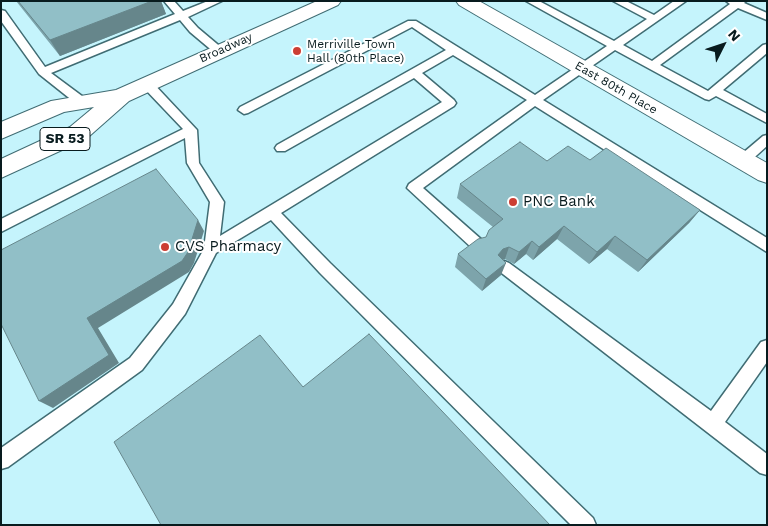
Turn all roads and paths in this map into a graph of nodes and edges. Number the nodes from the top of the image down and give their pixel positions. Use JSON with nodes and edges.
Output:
{"nodes":[{"id":1,"x":169,"y":1,"type":"edge"},
{"id":2,"x":217,"y":1,"type":"edge"},
{"id":3,"x":332,"y":1,"type":"edge"},
{"id":4,"x":465,"y":1,"type":"edge"},
{"id":5,"x":531,"y":1,"type":"edge"},
{"id":6,"x":618,"y":1,"type":"edge"},
{"id":7,"x":682,"y":1,"type":"edge"},
{"id":8,"x":736,"y":2,"type":"edge"},
{"id":9,"x":1,"y":13,"type":"edge"},
{"id":10,"x":182,"y":15,"type":"junction"},
{"id":11,"x":767,"y":17,"type":"edge"},
{"id":12,"x":655,"y":19,"type":"junction"},
{"id":13,"x":615,"y":46,"type":"junction"},
{"id":14,"x":767,"y":47,"type":"edge"},
{"id":15,"x":452,"y":50,"type":"junction"},
{"id":16,"x":219,"y":51,"type":"junction"},
{"id":17,"x":652,"y":66,"type":"junction"},
{"id":18,"x":582,"y":68,"type":"junction"},
{"id":19,"x":43,"y":72,"type":"junction"},
{"id":20,"x":415,"y":73,"type":"junction"},
{"id":21,"x":147,"y":84,"type":"junction"},
{"id":22,"x":715,"y":91,"type":"junction"},
{"id":23,"x":121,"y":96,"type":"junction"},
{"id":24,"x":535,"y":100,"type":"junction"},
{"id":25,"x":82,"y":102,"type":"junction"},
{"id":26,"x":244,"y":110,"type":"dead end"},
{"id":27,"x":767,"y":119,"type":"edge"},
{"id":28,"x":191,"y":130,"type":"junction"},
{"id":29,"x":1,"y":131,"type":"edge"},
{"id":30,"x":767,"y":139,"type":"edge"},
{"id":31,"x":281,"y":148,"type":"dead end"},
{"id":32,"x":742,"y":161,"type":"junction"},
{"id":33,"x":1,"y":168,"type":"edge"},
{"id":34,"x":767,"y":174,"type":"edge"},
{"id":35,"x":272,"y":212,"type":"junction"},
{"id":36,"x":1,"y":226,"type":"edge"},
{"id":37,"x":477,"y":244,"type":"edge"},
{"id":38,"x":767,"y":246,"type":"edge"},
{"id":39,"x":211,"y":249,"type":"junction"},
{"id":40,"x":504,"y":267,"type":"edge"},
{"id":41,"x":767,"y":348,"type":"edge"},
{"id":42,"x":714,"y":424,"type":"junction"},
{"id":43,"x":1,"y":460,"type":"edge"},
{"id":44,"x":767,"y":466,"type":"edge"},
{"id":45,"x":586,"y":525,"type":"edge"}],
"edges":[{"from":1,"to":10,"type":"lane"},
{"from":2,"to":10,"type":"lane"},
{"from":3,"to":16,"type":"main road","name":"Broadway","number":"SR 53"},
{"from":4,"to":18,"type":"main road","name":"East 80th Place"},
{"from":5,"to":13,"type":"lane"},
{"from":6,"to":12,"type":"lane"},
{"from":7,"to":12,"type":"lane"},
{"from":8,"to":11,"type":"lane"},
{"from":8,"to":17,"type":"lane"},
{"from":9,"to":19,"type":"lane"},
{"from":10,"to":16,"type":"lane"},
{"from":10,"to":19,"type":"lane"},
{"from":12,"to":13,"type":"lane"},
{"from":13,"to":17,"type":"lane"},
{"from":13,"to":18,"type":"lane"},
{"from":14,"to":22,"type":"lane"},
{"from":15,"to":20,"type":"lane"},
{"from":15,"to":24,"type":"lane"},
{"from":15,"to":26,"type":"lane"},
{"from":16,"to":21,"type":"main road","name":"Broadway","number":"SR 53"},
{"from":17,"to":22,"type":"lane"},
{"from":18,"to":24,"type":"lane"},
{"from":18,"to":32,"type":"main road","name":"East 80th Place"},
{"from":19,"to":25,"type":"lane"},
{"from":20,"to":31,"type":"lane"},
{"from":20,"to":35,"type":"lane"},
{"from":21,"to":23,"type":"main road","name":"Broadway","number":"SR 53"},
{"from":21,"to":28,"type":"lane"},
{"from":22,"to":27,"type":"lane"},
{"from":23,"to":25,"type":"main road","name":"Broadway","number":"SR 53"},
{"from":23,"to":33,"type":"main road","name":"Broadway","number":"SR 53"},
{"from":24,"to":37,"type":"lane"},
{"from":24,"to":38,"type":"lane"},
{"from":25,"to":29,"type":"main road","name":"Broadway","number":"SR 53"},
{"from":28,"to":36,"type":"lane"},
{"from":28,"to":39,"type":"lane"},
{"from":30,"to":32,"type":"lane"},
{"from":32,"to":34,"type":"main road","name":"East 80th Place"},
{"from":35,"to":39,"type":"lane"},
{"from":35,"to":45,"type":"lane"},
{"from":39,"to":43,"type":"lane"},
{"from":40,"to":42,"type":"lane"},
{"from":41,"to":42,"type":"lane"},
{"from":42,"to":44,"type":"lane"}]}
